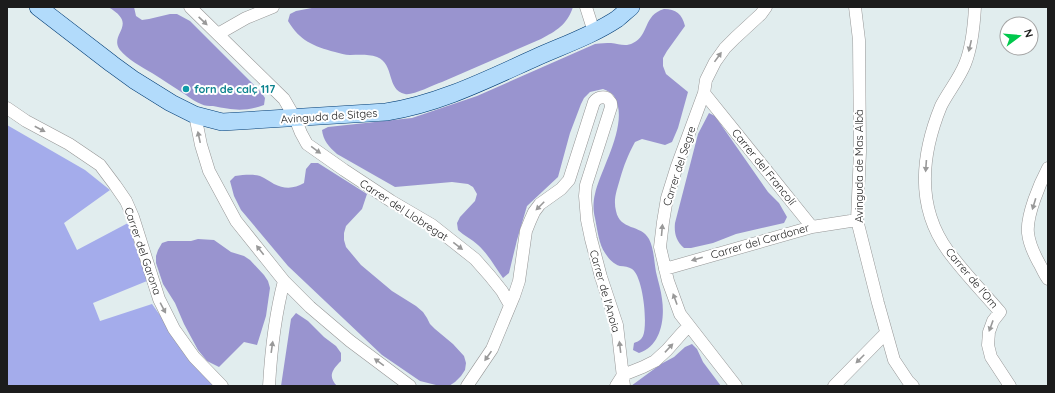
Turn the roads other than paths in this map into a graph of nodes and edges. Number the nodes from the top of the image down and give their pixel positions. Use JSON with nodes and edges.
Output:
{"nodes":[{"id":1,"x":38,"y":7,"type":"edge"},
{"id":2,"x":190,"y":7,"type":"edge"},
{"id":3,"x":273,"y":7,"type":"edge"},
{"id":4,"x":586,"y":7,"type":"edge"},
{"id":5,"x":631,"y":7,"type":"edge"},
{"id":6,"x":766,"y":7,"type":"edge"},
{"id":7,"x":855,"y":7,"type":"edge"},
{"id":8,"x":975,"y":7,"type":"edge"},
{"id":9,"x":594,"y":32,"type":"junction"},
{"id":10,"x":218,"y":34,"type":"junction"},
{"id":11,"x":704,"y":93,"type":"junction"},
{"id":12,"x":7,"y":108,"type":"edge"},
{"id":13,"x":194,"y":115,"type":"junction"},
{"id":14,"x":296,"y":118,"type":"junction"},
{"id":15,"x":1048,"y":168,"type":"edge"},
{"id":16,"x":569,"y":180,"type":"junction"},
{"id":17,"x":586,"y":185,"type":"junction"},
{"id":18,"x":857,"y":220,"type":"junction"},
{"id":19,"x":812,"y":226,"type":"junction"},
{"id":20,"x":665,"y":268,"type":"junction"},
{"id":21,"x":1048,"y":279,"type":"edge"},
{"id":22,"x":284,"y":281,"type":"junction"},
{"id":23,"x":510,"y":305,"type":"junction"},
{"id":24,"x":689,"y":326,"type":"junction"},
{"id":25,"x":886,"y":333,"type":"junction"},
{"id":26,"x":624,"y":380,"type":"edge"},
{"id":27,"x":222,"y":386,"type":"edge"},
{"id":28,"x":269,"y":386,"type":"edge"},
{"id":29,"x":410,"y":386,"type":"edge"},
{"id":30,"x":467,"y":386,"type":"edge"},
{"id":31,"x":616,"y":386,"type":"edge"},
{"id":32,"x":736,"y":386,"type":"edge"},
{"id":33,"x":834,"y":386,"type":"edge"},
{"id":34,"x":913,"y":386,"type":"edge"},
{"id":35,"x":1010,"y":386,"type":"edge"}],
"edges":[{"from":1,"to":13,"type":"street","name":"Avinguda de Sitges"},
{"from":2,"to":10,"type":"street","name":"Carrer del Llobregat","one_way":true},
{"from":3,"to":10,"type":"street"},
{"from":4,"to":9,"type":"street"},
{"from":5,"to":9,"type":"street","name":"Avinguda de Sitges"},
{"from":11,"to":6,"type":"street","name":"Carrer del Segre","one_way":true},
{"from":7,"to":18,"type":"street","name":"Avinguda de Mas Albà"},
{"from":8,"to":35,"type":"street","name":"Carrer de l'Om","one_way":true},
{"from":9,"to":14,"type":"street","name":"Avinguda de Sitges"},
{"from":10,"to":14,"type":"street","name":"Carrer del Llobregat"},
{"from":11,"to":19,"type":"street","name":"Carrer del Francolí"},
{"from":20,"to":11,"type":"street","name":"Carrer del Segre","one_way":true},
{"from":12,"to":27,"type":"street","name":"Carrer del Garona","one_way":true},
{"from":13,"to":14,"type":"street","name":"Avinguda de Sitges"},
{"from":22,"to":13,"type":"street","one_way":true},
{"from":14,"to":23,"type":"street","name":"Carrer del Llobregat","one_way":true},
{"from":15,"to":21,"type":"street","one_way":true},
{"from":16,"to":17,"type":"street"},
{"from":16,"to":17,"type":"street","name":"Carrer de l'Anoia"},
{"from":16,"to":23,"type":"street","one_way":true},
{"from":26,"to":17,"type":"street","name":"Carrer de l'Anoia","one_way":true},
{"from":18,"to":19,"type":"street","name":"Carrer del Cardoner"},
{"from":18,"to":25,"type":"street","name":"Avinguda de Mas Albà"},
{"from":19,"to":20,"type":"street","name":"Carrer del Cardoner","one_way":true},
{"from":24,"to":20,"type":"street","name":"Carrer del Segre","one_way":true},
{"from":28,"to":22,"type":"street","one_way":true},
{"from":29,"to":22,"type":"street","one_way":true},
{"from":23,"to":30,"type":"street","one_way":true},
{"from":26,"to":24,"type":"street","one_way":true},
{"from":24,"to":32,"type":"street","name":"Carrer del Segre"},
{"from":25,"to":33,"type":"street","one_way":true},
{"from":25,"to":34,"type":"street","name":"Avinguda de Mas Albà"},
{"from":26,"to":31,"type":"street"}]}
